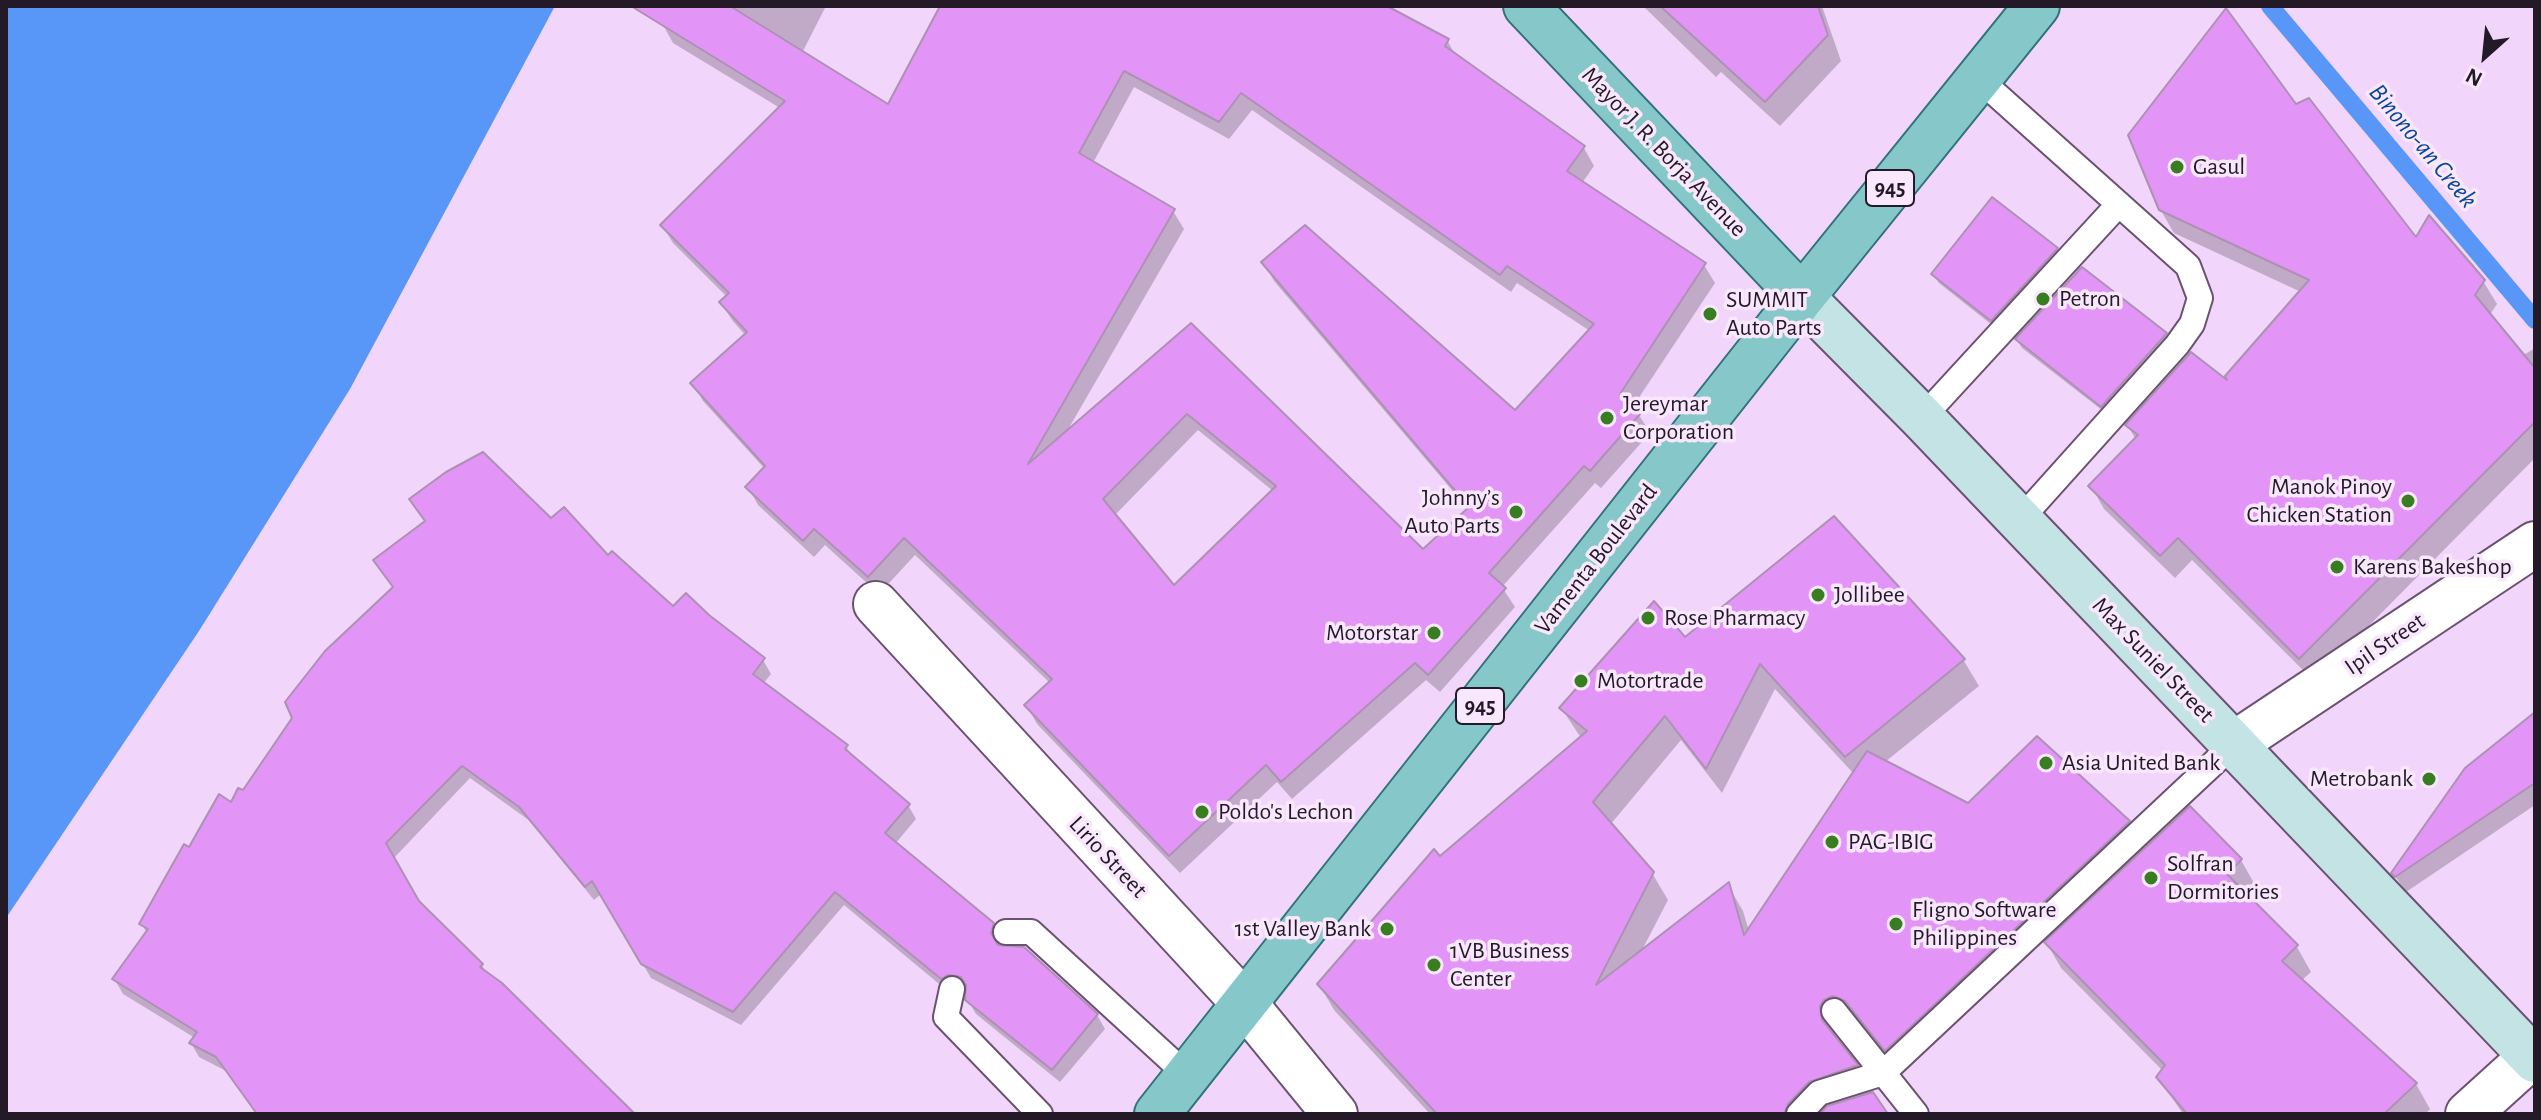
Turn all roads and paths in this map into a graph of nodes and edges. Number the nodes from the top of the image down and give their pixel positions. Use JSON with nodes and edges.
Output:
{"nodes":[{"id":1,"x":1526,"y":6,"type":"edge"},
{"id":2,"x":2037,"y":6,"type":"edge"},
{"id":3,"x":1979,"y":79,"type":"junction"},
{"id":4,"x":2119,"y":204,"type":"junction"},
{"id":5,"x":1802,"y":297,"type":"junction"},
{"id":6,"x":1922,"y":418,"type":"junction"},
{"id":7,"x":2018,"y":522,"type":"junction"},
{"id":8,"x":2535,"y":544,"type":"edge"},
{"id":9,"x":876,"y":604,"type":"dead end"},
{"id":10,"x":2234,"y":744,"type":"junction"},
{"id":11,"x":1006,"y":932,"type":"dead end"},
{"id":12,"x":952,"y":989,"type":"dead end"},
{"id":13,"x":1245,"y":1004,"type":"junction"},
{"id":14,"x":1834,"y":1011,"type":"dead end"},
{"id":15,"x":2533,"y":1058,"type":"edge"},
{"id":16,"x":1883,"y":1073,"type":"junction"},
{"id":17,"x":1188,"y":1076,"type":"junction"},
{"id":18,"x":1040,"y":1114,"type":"edge"},
{"id":19,"x":1157,"y":1114,"type":"edge"},
{"id":20,"x":1335,"y":1114,"type":"edge"},
{"id":21,"x":1799,"y":1114,"type":"edge"},
{"id":22,"x":1916,"y":1114,"type":"edge"},
{"id":23,"x":2468,"y":1114,"type":"edge"}],
"edges":[{"from":1,"to":5,"type":"main road","name":"Mayor J. R. Borja Avenue"},
{"from":2,"to":3,"type":"main road","name":"Vamenta Boulevard","number":"945"},
{"from":3,"to":4,"type":"lane"},
{"from":3,"to":5,"type":"main road","name":"Vamenta Boulevard","number":"945"},
{"from":4,"to":6,"type":"lane"},
{"from":4,"to":7,"type":"lane"},
{"from":5,"to":6,"type":"main road","name":"Max Suniel Street"},
{"from":5,"to":13,"type":"main road","name":"Vamenta Boulevard","number":"945"},
{"from":6,"to":7,"type":"main road","name":"Max Suniel Street"},
{"from":7,"to":10,"type":"main road","name":"Max Suniel Street"},
{"from":8,"to":10,"type":"street","name":"Ipil Street"},
{"from":9,"to":13,"type":"street","name":"Lirio Street"},
{"from":10,"to":15,"type":"main road","name":"Max Suniel Street"},
{"from":10,"to":16,"type":"lane"},
{"from":11,"to":17,"type":"lane"},
{"from":12,"to":18,"type":"lane"},
{"from":13,"to":17,"type":"main road","name":"Vamenta Boulevard","number":"945"},
{"from":13,"to":20,"type":"street","name":"Lirio Street"},
{"from":14,"to":16,"type":"lane"},
{"from":15,"to":23,"type":"street"},
{"from":16,"to":21,"type":"lane"},
{"from":16,"to":22,"type":"lane"},
{"from":17,"to":19,"type":"main road","name":"Vamenta Boulevard","number":"945"}]}
